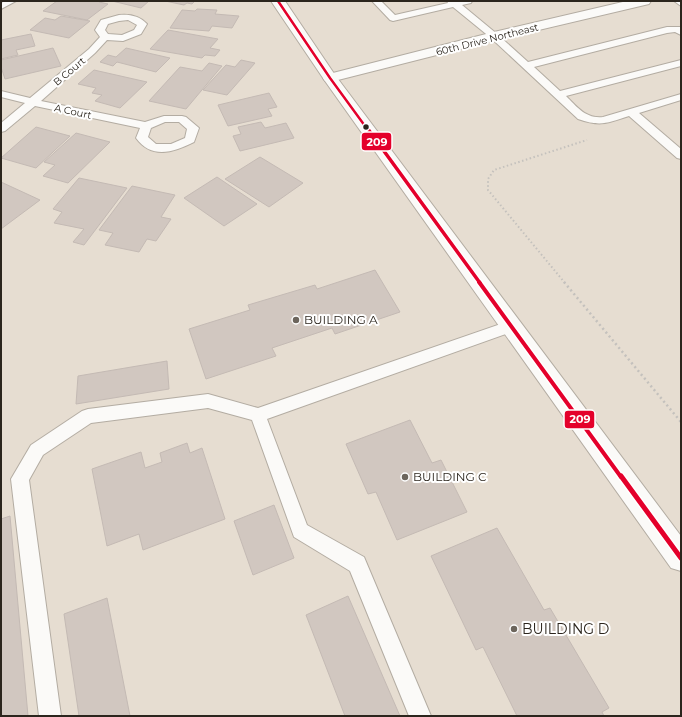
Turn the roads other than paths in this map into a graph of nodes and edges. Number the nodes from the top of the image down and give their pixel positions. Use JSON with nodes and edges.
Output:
{"nodes":[{"id":1,"x":12,"y":1,"type":"edge"},
{"id":2,"x":278,"y":1,"type":"edge"},
{"id":3,"x":376,"y":1,"type":"edge"},
{"id":4,"x":468,"y":1,"type":"edge"},
{"id":5,"x":644,"y":1,"type":"edge"},
{"id":6,"x":678,"y":1,"type":"edge"},
{"id":7,"x":453,"y":3,"type":"edge"},
{"id":8,"x":681,"y":3,"type":"edge"},
{"id":9,"x":1,"y":6,"type":"edge"},
{"id":10,"x":681,"y":32,"type":"edge"},
{"id":11,"x":494,"y":36,"type":"junction"},
{"id":12,"x":105,"y":37,"type":"dead end"},
{"id":13,"x":681,"y":63,"type":"edge"},
{"id":14,"x":526,"y":66,"type":"junction"},
{"id":15,"x":330,"y":78,"type":"junction"},
{"id":16,"x":1,"y":94,"type":"edge"},
{"id":17,"x":558,"y":95,"type":"junction"},
{"id":18,"x":681,"y":97,"type":"edge"},
{"id":19,"x":32,"y":102,"type":"junction"},
{"id":20,"x":631,"y":112,"type":"junction"},
{"id":21,"x":146,"y":126,"type":"dead end"},
{"id":22,"x":1,"y":129,"type":"edge"},
{"id":23,"x":681,"y":155,"type":"edge"},
{"id":24,"x":512,"y":326,"type":"junction"},
{"id":25,"x":258,"y":415,"type":"junction"},
{"id":26,"x":681,"y":558,"type":"edge"},
{"id":27,"x":50,"y":716,"type":"edge"},
{"id":28,"x":420,"y":716,"type":"edge"}],
"edges":[{"from":1,"to":9,"type":"lane"},
{"from":2,"to":15,"type":"main road"},
{"from":3,"to":7,"type":"lane"},
{"from":4,"to":7,"type":"lane"},
{"from":5,"to":11,"type":"main road","name":"60th Drive Northeast"},
{"from":6,"to":8,"type":"lane"},
{"from":7,"to":11,"type":"lane"},
{"from":10,"to":14,"type":"lane"},
{"from":11,"to":14,"type":"lane"},
{"from":11,"to":15,"type":"main road","name":"60th Drive Northeast"},
{"from":12,"to":19,"type":"lane","name":"B Court"},
{"from":13,"to":17,"type":"lane"},
{"from":14,"to":17,"type":"lane"},
{"from":15,"to":24,"type":"main road"},
{"from":16,"to":19,"type":"lane","name":"A Court"},
{"from":17,"to":20,"type":"lane"},
{"from":18,"to":20,"type":"lane"},
{"from":19,"to":21,"type":"lane","name":"A Court"},
{"from":19,"to":22,"type":"lane","name":"B Court"},
{"from":20,"to":23,"type":"lane"},
{"from":24,"to":25,"type":"lane"},
{"from":24,"to":26,"type":"main road"},
{"from":25,"to":27,"type":"lane"},
{"from":25,"to":28,"type":"lane"}]}
